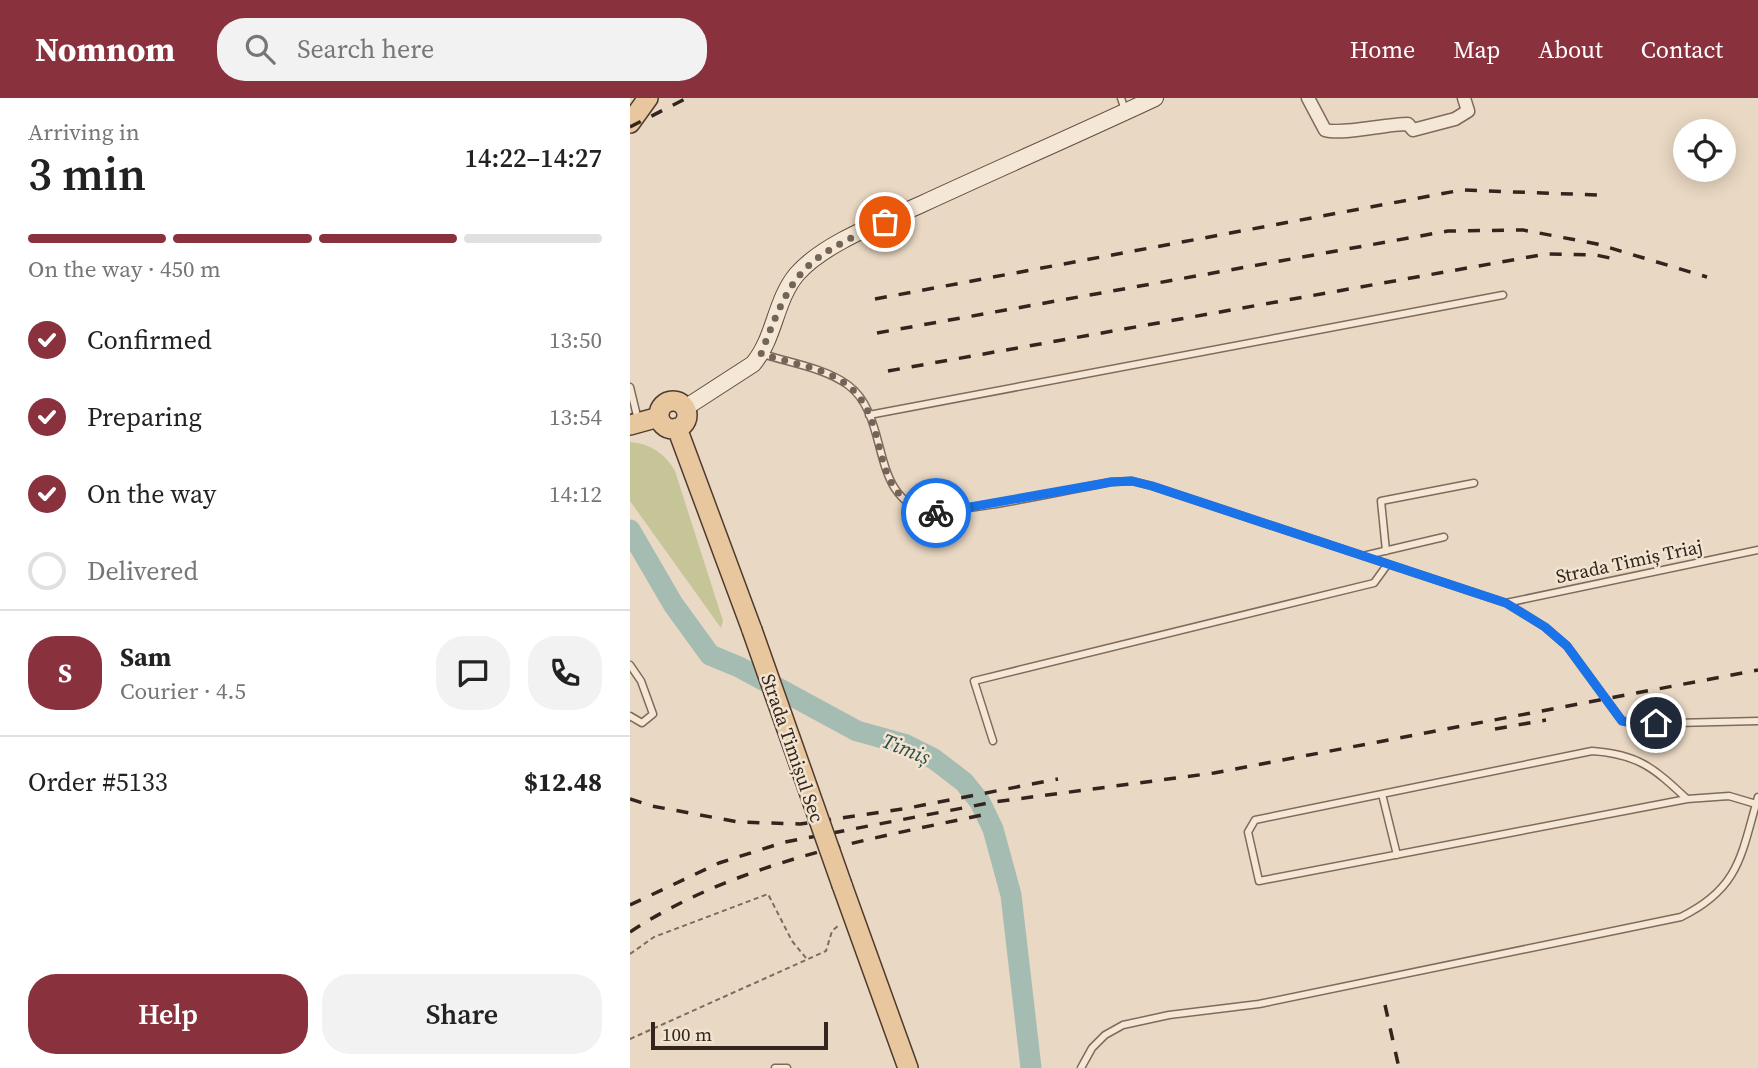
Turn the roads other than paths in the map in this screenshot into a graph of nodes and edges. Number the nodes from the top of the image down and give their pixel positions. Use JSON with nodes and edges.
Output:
{"nodes":[{"id":1,"x":648,"y":98,"type":"edge"},
{"id":2,"x":1156,"y":98,"type":"edge"},
{"id":3,"x":1308,"y":98,"type":"edge"},
{"id":4,"x":1464,"y":98,"type":"edge"},
{"id":5,"x":1123,"y":105,"type":"edge"},
{"id":6,"x":630,"y":123,"type":"edge"},
{"id":7,"x":1503,"y":295,"type":"dead end"},
{"id":8,"x":761,"y":354,"type":"junction"},
{"id":9,"x":630,"y":387,"type":"edge"},
{"id":10,"x":685,"y":408,"type":"junction"},
{"id":11,"x":869,"y":415,"type":"junction"},
{"id":12,"x":659,"y":417,"type":"junction"},
{"id":13,"x":634,"y":424,"type":"edge"},
{"id":14,"x":677,"y":428,"type":"junction"},
{"id":15,"x":1474,"y":483,"type":"dead end"},
{"id":16,"x":1444,"y":537,"type":"dead end"},
{"id":17,"x":1758,"y":550,"type":"edge"},
{"id":18,"x":1386,"y":551,"type":"junction"},
{"id":19,"x":1362,"y":557,"type":"junction"},
{"id":20,"x":1387,"y":565,"type":"junction"},
{"id":21,"x":1506,"y":603,"type":"junction"},
{"id":22,"x":630,"y":665,"type":"edge"},
{"id":23,"x":630,"y":716,"type":"edge"},
{"id":24,"x":1758,"y":721,"type":"edge"},
{"id":25,"x":993,"y":741,"type":"dead end"},
{"id":26,"x":1382,"y":794,"type":"junction"},
{"id":27,"x":1687,"y":799,"type":"junction"},
{"id":28,"x":1757,"y":801,"type":"edge"},
{"id":29,"x":1397,"y":855,"type":"junction"},
{"id":30,"x":908,"y":1068,"type":"edge"},
{"id":31,"x":1081,"y":1068,"type":"edge"}],
"edges":[{"from":1,"to":6,"type":"main road"},
{"from":2,"to":5,"type":"main road"},
{"from":3,"to":4,"type":"street"},
{"from":5,"to":8,"type":"main road"},
{"from":7,"to":11,"type":"lane"},
{"from":8,"to":10,"type":"main road"},
{"from":8,"to":11,"type":"lane","name":"Strada Timiș Triaj"},
{"from":9,"to":13,"type":"lane"},
{"from":10,"to":12,"type":"main road"},
{"from":10,"to":14,"type":"main road"},
{"from":11,"to":19,"type":"lane","name":"Strada Timiș Triaj"},
{"from":12,"to":13,"type":"main road"},
{"from":12,"to":14,"type":"main road"},
{"from":14,"to":30,"type":"main road","name":"Strada Timișul Sec","bridge":true},
{"from":15,"to":18,"type":"lane"},
{"from":16,"to":18,"type":"lane"},
{"from":17,"to":21,"type":"lane","name":"Strada Timiș Triaj"},
{"from":18,"to":19,"type":"lane"},
{"from":19,"to":20,"type":"lane","name":"Strada Timiș Triaj"},
{"from":20,"to":21,"type":"lane","name":"Strada Timiș Triaj"},
{"from":20,"to":25,"type":"lane"},
{"from":21,"to":24,"type":"lane","name":"Strada Timiș Triaj"},
{"from":22,"to":23,"type":"lane"},
{"from":26,"to":27,"type":"lane"},
{"from":26,"to":29,"type":"lane"},
{"from":26,"to":29,"type":"lane"},
{"from":27,"to":28,"type":"lane"},
{"from":27,"to":29,"type":"lane"},
{"from":28,"to":31,"type":"lane"}]}
